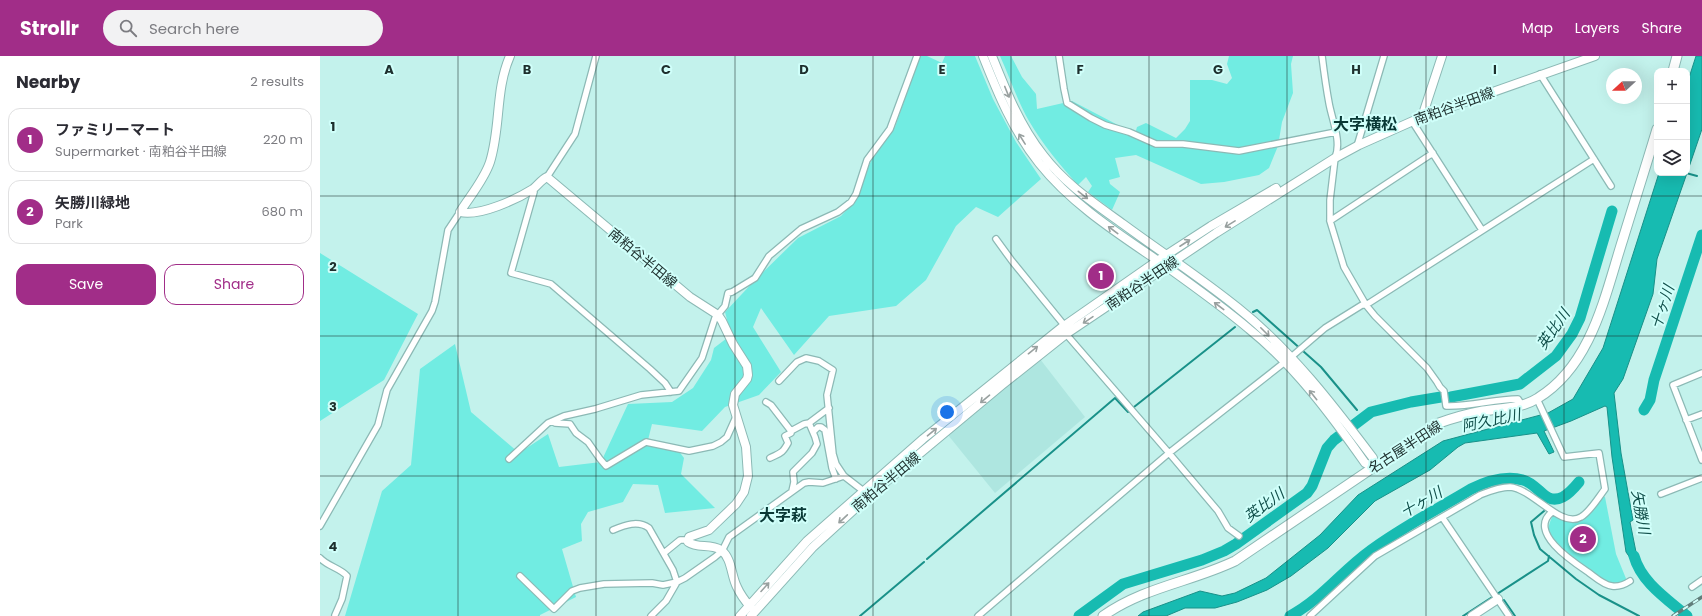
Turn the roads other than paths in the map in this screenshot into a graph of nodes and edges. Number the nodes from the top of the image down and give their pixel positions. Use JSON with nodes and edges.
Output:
{"nodes":[{"id":1,"x":510,"y":56,"type":"edge"},
{"id":2,"x":596,"y":56,"type":"edge"},
{"id":3,"x":916,"y":56,"type":"edge"},
{"id":4,"x":983,"y":56,"type":"edge"},
{"id":5,"x":992,"y":56,"type":"edge"},
{"id":6,"x":1059,"y":56,"type":"edge"},
{"id":7,"x":1322,"y":56,"type":"edge"},
{"id":8,"x":1384,"y":56,"type":"edge"},
{"id":9,"x":1442,"y":56,"type":"edge"},
{"id":10,"x":1578,"y":56,"type":"edge"},
{"id":11,"x":1594,"y":56,"type":"edge"},
{"id":12,"x":1677,"y":56,"type":"edge"},
{"id":13,"x":1674,"y":68,"type":"edge"},
{"id":14,"x":1540,"y":74,"type":"junction"},
{"id":15,"x":1423,"y":114,"type":"junction"},
{"id":16,"x":1412,"y":121,"type":"junction"},
{"id":17,"x":1336,"y":132,"type":"junction"},
{"id":18,"x":1654,"y":139,"type":"edge"},
{"id":19,"x":1358,"y":143,"type":"junction"},
{"id":20,"x":1433,"y":153,"type":"junction"},
{"id":21,"x":1336,"y":156,"type":"junction"},
{"id":22,"x":1594,"y":159,"type":"junction"},
{"id":23,"x":547,"y":177,"type":"junction"},
{"id":24,"x":1612,"y":186,"type":"dead end"},
{"id":25,"x":532,"y":189,"type":"junction"},
{"id":26,"x":460,"y":212,"type":"junction"},
{"id":27,"x":1330,"y":221,"type":"junction"},
{"id":28,"x":1482,"y":230,"type":"junction"},
{"id":29,"x":996,"y":239,"type":"dead end"},
{"id":30,"x":1166,"y":255,"type":"junction"},
{"id":31,"x":1157,"y":261,"type":"junction"},
{"id":32,"x":1174,"y":261,"type":"junction"},
{"id":33,"x":1166,"y":267,"type":"junction"},
{"id":34,"x":1366,"y":305,"type":"junction"},
{"id":35,"x":718,"y":315,"type":"junction"},
{"id":36,"x":1064,"y":325,"type":"junction"},
{"id":37,"x":1066,"y":334,"type":"junction"},
{"id":38,"x":1287,"y":360,"type":"junction"},
{"id":39,"x":1702,"y":373,"type":"edge"},
{"id":40,"x":779,"y":381,"type":"dead end"},
{"id":41,"x":671,"y":392,"type":"junction"},
{"id":42,"x":1537,"y":399,"type":"junction"},
{"id":43,"x":766,"y":402,"type":"dead end"},
{"id":44,"x":1522,"y":405,"type":"junction"},
{"id":45,"x":830,"y":408,"type":"junction"},
{"id":46,"x":1702,"y":414,"type":"edge"},
{"id":47,"x":736,"y":418,"type":"junction"},
{"id":48,"x":1686,"y":420,"type":"junction"},
{"id":49,"x":552,"y":421,"type":"junction"},
{"id":50,"x":809,"y":424,"type":"junction"},
{"id":51,"x":791,"y":430,"type":"junction"},
{"id":52,"x":813,"y":432,"type":"junction"},
{"id":53,"x":1351,"y":436,"type":"junction"},
{"id":54,"x":1170,"y":453,"type":"junction"},
{"id":55,"x":770,"y":458,"type":"dead end"},
{"id":56,"x":509,"y":459,"type":"dead end"},
{"id":57,"x":1702,"y":460,"type":"edge"},
{"id":58,"x":1373,"y":467,"type":"junction"},
{"id":59,"x":844,"y":476,"type":"junction"},
{"id":60,"x":1702,"y":478,"type":"edge"},
{"id":61,"x":836,"y":479,"type":"junction"},
{"id":62,"x":792,"y":491,"type":"junction"},
{"id":63,"x":866,"y":493,"type":"junction"},
{"id":64,"x":1661,"y":494,"type":"dead end"},
{"id":65,"x":1552,"y":512,"type":"junction"},
{"id":66,"x":1442,"y":517,"type":"junction"},
{"id":67,"x":320,"y":526,"type":"edge"},
{"id":68,"x":613,"y":530,"type":"dead end"},
{"id":69,"x":1239,"y":536,"type":"dead end"},
{"id":70,"x":688,"y":540,"type":"junction"},
{"id":71,"x":722,"y":551,"type":"junction"},
{"id":72,"x":664,"y":553,"type":"junction"},
{"id":73,"x":320,"y":558,"type":"edge"},
{"id":74,"x":520,"y":576,"type":"dead end"},
{"id":75,"x":1702,"y":580,"type":"edge"},
{"id":76,"x":1630,"y":581,"type":"dead end"},
{"id":77,"x":677,"y":582,"type":"junction"},
{"id":78,"x":1692,"y":587,"type":"dead end"},
{"id":79,"x":1498,"y":599,"type":"junction"},
{"id":80,"x":748,"y":605,"type":"junction"},
{"id":81,"x":336,"y":615,"type":"edge"},
{"id":82,"x":755,"y":615,"type":"edge"},
{"id":83,"x":651,"y":616,"type":"edge"},
{"id":84,"x":740,"y":616,"type":"edge"},
{"id":85,"x":978,"y":616,"type":"edge"},
{"id":86,"x":1103,"y":616,"type":"edge"},
{"id":87,"x":1310,"y":616,"type":"edge"},
{"id":88,"x":1472,"y":616,"type":"edge"},
{"id":89,"x":1509,"y":616,"type":"edge"}],
"edges":[{"from":1,"to":26,"type":"main road"},
{"from":2,"to":23,"type":"street"},
{"from":3,"to":35,"type":"street"},
{"from":31,"to":4,"type":"main road","one_way":true},
{"from":5,"to":30,"type":"main road","one_way":true},
{"from":6,"to":17,"type":"street"},
{"from":7,"to":17,"type":"street"},
{"from":8,"to":19,"type":"street"},
{"from":9,"to":15,"type":"main road"},
{"from":10,"to":15,"type":"main road","name":"南粕谷半田線"},
{"from":11,"to":14,"type":"main road","name":"南粕谷半田線"},
{"from":12,"to":13,"type":"main road"},
{"from":14,"to":15,"type":"main road","name":"南粕谷半田線"},
{"from":14,"to":22,"type":"street"},
{"from":15,"to":16,"type":"main road","name":"南粕谷半田線"},
{"from":15,"to":19,"type":"main road","name":"南粕谷半田線"},
{"from":16,"to":20,"type":"street"},
{"from":16,"to":21,"type":"main road","name":"南粕谷半田線"},
{"from":17,"to":21,"type":"street"},
{"from":18,"to":42,"type":"main road","name":"名古屋半田線"},
{"from":19,"to":21,"type":"main road","name":"南粕谷半田線"},
{"from":20,"to":27,"type":"street"},
{"from":20,"to":28,"type":"street"},
{"from":21,"to":27,"type":"street"},
{"from":30,"to":21,"type":"main road","name":"南粕谷半田線","one_way":true},
{"from":21,"to":32,"type":"main road","name":"南粕谷半田線","one_way":true},
{"from":22,"to":24,"type":"street"},
{"from":22,"to":28,"type":"street"},
{"from":23,"to":25,"type":"main road"},
{"from":23,"to":35,"type":"main road","name":"南粕谷半田線"},
{"from":25,"to":26,"type":"main road"},
{"from":25,"to":41,"type":"street"},
{"from":26,"to":67,"type":"street"},
{"from":27,"to":34,"type":"street"},
{"from":28,"to":34,"type":"street"},
{"from":29,"to":36,"type":"street"},
{"from":30,"to":31,"type":"main road","name":"南粕谷半田線"},
{"from":30,"to":32,"type":"main road"},
{"from":31,"to":33,"type":"main road"},
{"from":31,"to":36,"type":"main road","name":"南粕谷半田線"},
{"from":32,"to":33,"type":"main road","name":"南粕谷半田線"},
{"from":32,"to":38,"type":"main road","one_way":true},
{"from":33,"to":37,"type":"main road","name":"南粕谷半田線","one_way":true},
{"from":38,"to":33,"type":"main road","one_way":true},
{"from":34,"to":38,"type":"street"},
{"from":34,"to":44,"type":"street"},
{"from":35,"to":41,"type":"street"},
{"from":35,"to":47,"type":"main road","name":"南粕谷半田線"},
{"from":63,"to":36,"type":"main road","name":"南粕谷半田線","one_way":true},
{"from":37,"to":54,"type":"street"},
{"from":37,"to":63,"type":"main road","name":"南粕谷半田線","one_way":true},
{"from":53,"to":38,"type":"main road","one_way":true},
{"from":38,"to":53,"type":"main road"},
{"from":38,"to":54,"type":"street"},
{"from":39,"to":48,"type":"street"},
{"from":40,"to":45,"type":"street"},
{"from":41,"to":49,"type":"street"},
{"from":42,"to":44,"type":"main road","name":"名古屋半田線"},
{"from":42,"to":65,"type":"street"},
{"from":43,"to":51,"type":"street"},
{"from":44,"to":58,"type":"main road","name":"名古屋半田線"},
{"from":45,"to":50,"type":"street"},
{"from":45,"to":59,"type":"street"},
{"from":46,"to":48,"type":"street"},
{"from":47,"to":49,"type":"street"},
{"from":47,"to":70,"type":"main road","name":"南粕谷半田線"},
{"from":48,"to":57,"type":"street"},
{"from":49,"to":56,"type":"street"},
{"from":50,"to":51,"type":"street"},
{"from":50,"to":52,"type":"street"},
{"from":51,"to":55,"type":"street"},
{"from":52,"to":61,"type":"street"},
{"from":52,"to":62,"type":"street"},
{"from":53,"to":58,"type":"main road"},
{"from":54,"to":69,"type":"street"},
{"from":54,"to":85,"type":"street"},
{"from":58,"to":86,"type":"main road","name":"名古屋半田線"},
{"from":59,"to":61,"type":"street"},
{"from":59,"to":63,"type":"street"},
{"from":60,"to":64,"type":"street"},
{"from":61,"to":62,"type":"street"},
{"from":62,"to":71,"type":"street"},
{"from":80,"to":63,"type":"main road","name":"南粕谷半田線","one_way":true},
{"from":63,"to":82,"type":"main road","name":"南粕谷半田線","one_way":true},
{"from":65,"to":66,"type":"street"},
{"from":65,"to":76,"type":"street"},
{"from":66,"to":79,"type":"street"},
{"from":66,"to":87,"type":"street"},
{"from":68,"to":72,"type":"street"},
{"from":70,"to":71,"type":"main road"},
{"from":70,"to":72,"type":"street"},
{"from":71,"to":77,"type":"street"},
{"from":71,"to":80,"type":"main road","name":"南粕谷半田線"},
{"from":72,"to":77,"type":"street"},
{"from":73,"to":81,"type":"street"},
{"from":74,"to":77,"type":"street"},
{"from":75,"to":78,"type":"street"},
{"from":77,"to":83,"type":"street"},
{"from":79,"to":88,"type":"main road"},
{"from":79,"to":89,"type":"street"},
{"from":80,"to":82,"type":"main road","name":"南粕谷半田線"},
{"from":80,"to":84,"type":"main road","name":"南粕谷半田線"}]}
